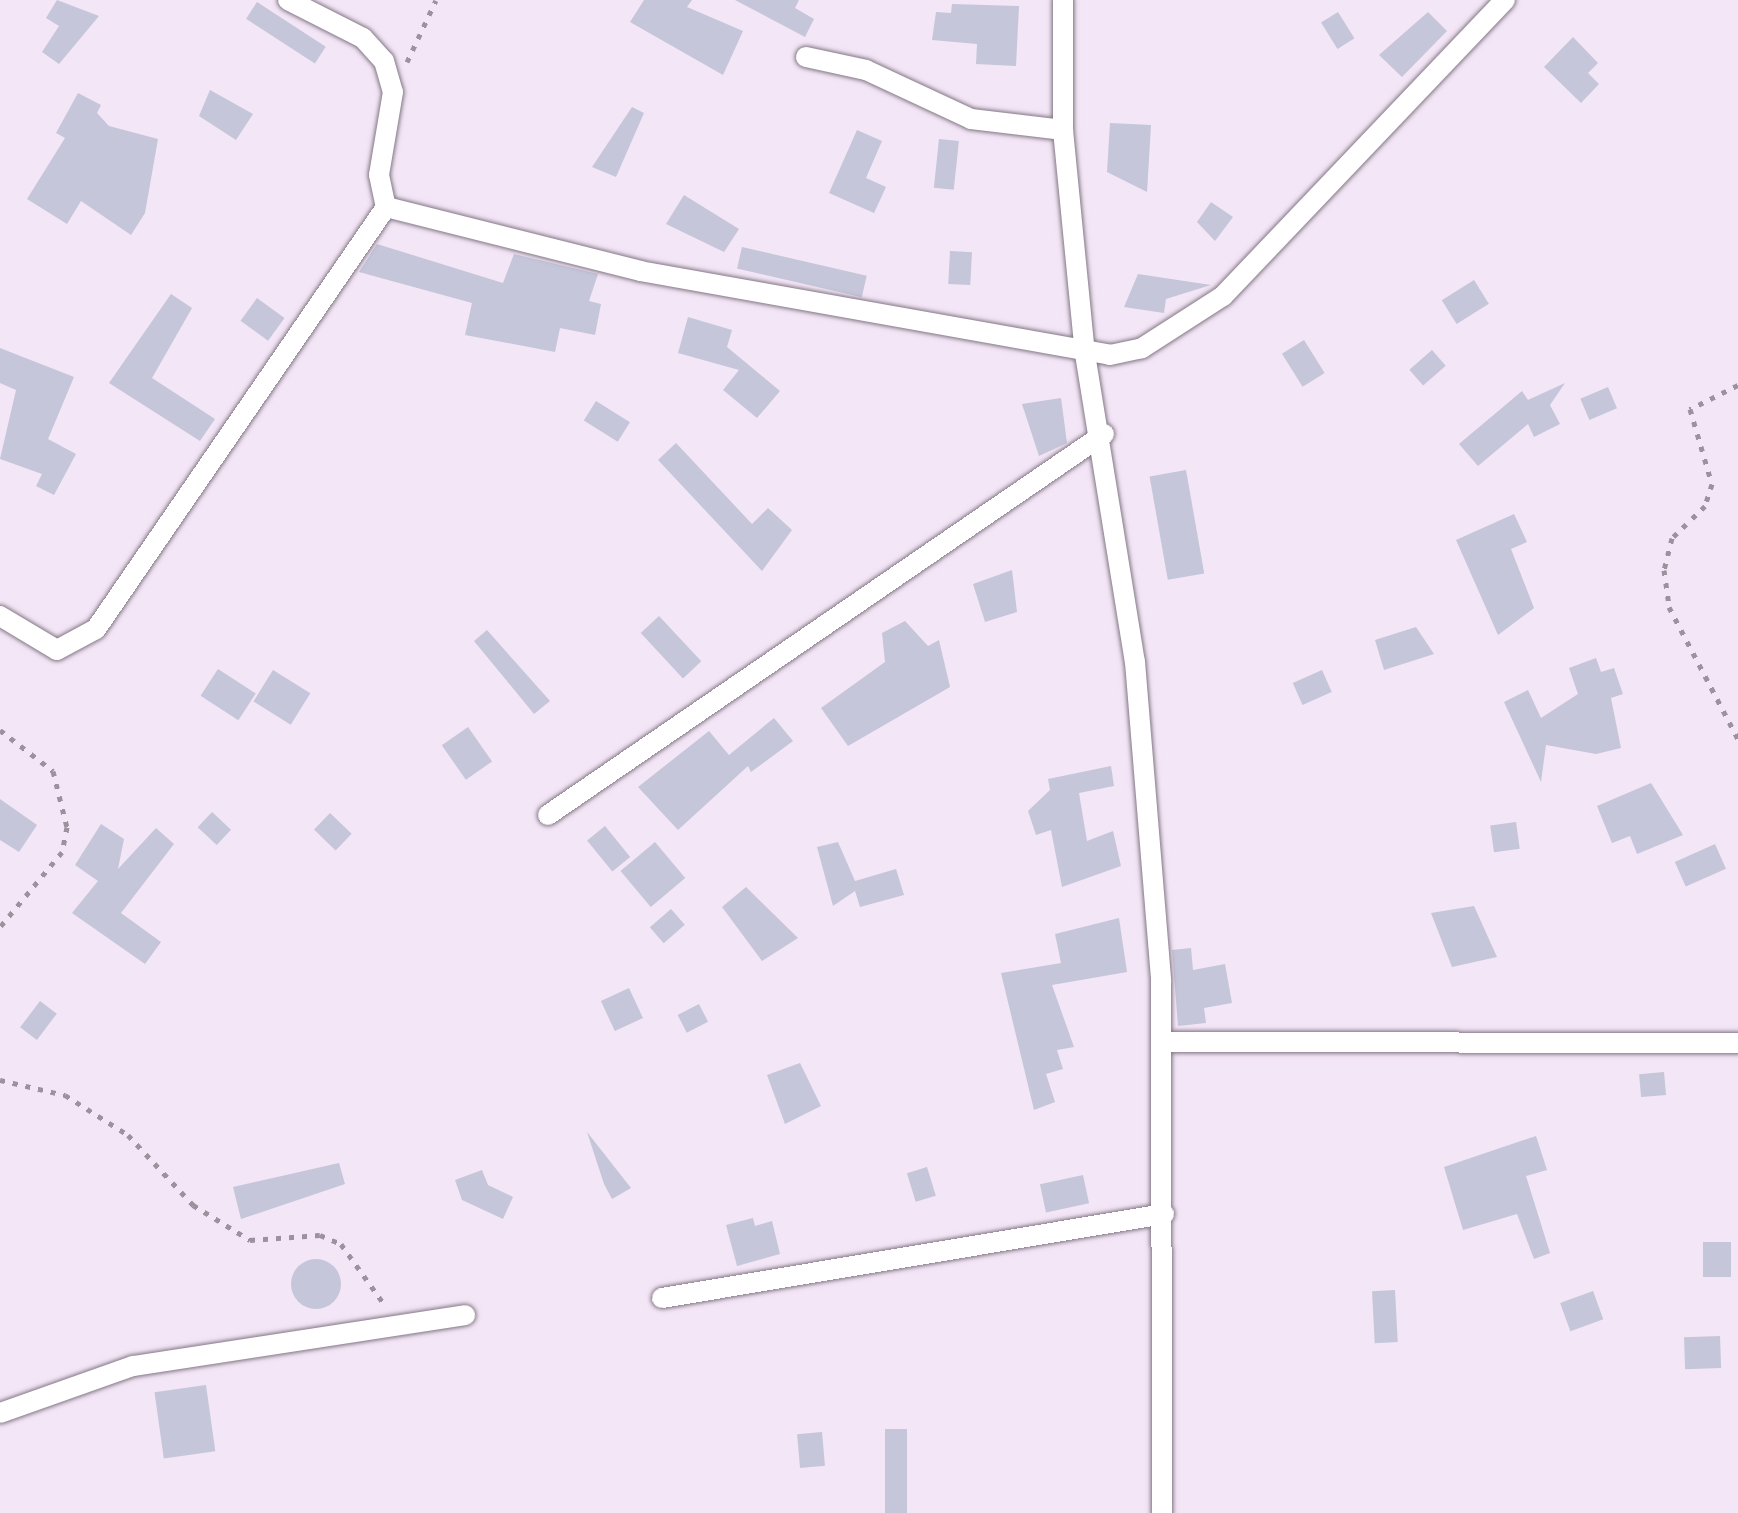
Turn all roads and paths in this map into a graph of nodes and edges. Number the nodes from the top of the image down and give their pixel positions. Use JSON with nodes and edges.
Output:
{"nodes":[{"id":1,"x":288,"y":0,"type":"edge"},
{"id":2,"x":436,"y":0,"type":"edge"},
{"id":3,"x":1063,"y":0,"type":"edge"},
{"id":4,"x":1506,"y":0,"type":"edge"},
{"id":5,"x":806,"y":57,"type":"dead end"},
{"id":6,"x":393,"y":92,"type":"junction"},
{"id":7,"x":1063,"y":130,"type":"junction"},
{"id":8,"x":386,"y":207,"type":"junction"},
{"id":9,"x":1084,"y":354,"type":"junction"},
{"id":10,"x":1738,"y":385,"type":"edge"},
{"id":11,"x":1104,"y":434,"type":"junction"},
{"id":12,"x":0,"y":616,"type":"edge"},
{"id":13,"x":0,"y":730,"type":"edge"},
{"id":14,"x":1738,"y":739,"type":"edge"},
{"id":15,"x":548,"y":815,"type":"dead end"},
{"id":16,"x":0,"y":926,"type":"edge"},
{"id":17,"x":1164,"y":1042,"type":"junction"},
{"id":18,"x":1738,"y":1043,"type":"edge"},
{"id":19,"x":0,"y":1080,"type":"edge"},
{"id":20,"x":1164,"y":1214,"type":"junction"},
{"id":21,"x":662,"y":1298,"type":"dead end"},
{"id":22,"x":465,"y":1315,"type":"dead end"},
{"id":23,"x":399,"y":1326,"type":"junction"},
{"id":24,"x":0,"y":1412,"type":"edge"},
{"id":25,"x":1162,"y":1513,"type":"edge"}],
"edges":[{"from":1,"to":6,"type":"street"},
{"from":2,"to":6,"type":"path"},
{"from":3,"to":7,"type":"street"},
{"from":4,"to":9,"type":"street"},
{"from":5,"to":7,"type":"street"},
{"from":6,"to":8,"type":"street"},
{"from":7,"to":9,"type":"street"},
{"from":8,"to":9,"type":"street"},
{"from":8,"to":12,"type":"street"},
{"from":9,"to":11,"type":"street"},
{"from":10,"to":14,"type":"path"},
{"from":11,"to":15,"type":"street"},
{"from":11,"to":17,"type":"street"},
{"from":13,"to":16,"type":"path"},
{"from":17,"to":18,"type":"street"},
{"from":17,"to":20,"type":"street"},
{"from":19,"to":23,"type":"path"},
{"from":20,"to":21,"type":"street"},
{"from":20,"to":25,"type":"street"},
{"from":22,"to":23,"type":"street"},
{"from":23,"to":24,"type":"street"}]}
